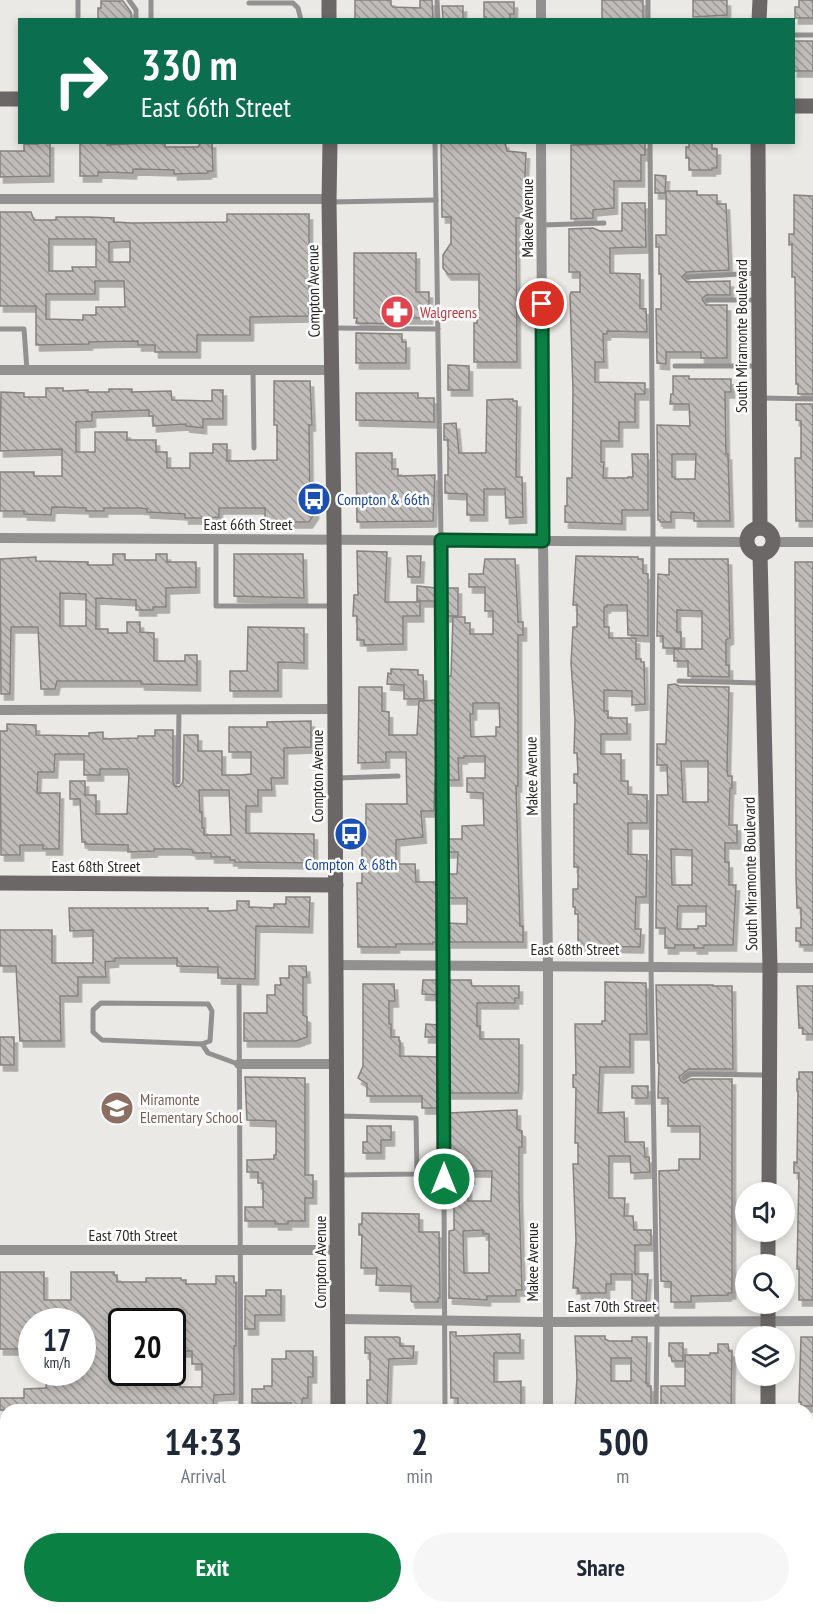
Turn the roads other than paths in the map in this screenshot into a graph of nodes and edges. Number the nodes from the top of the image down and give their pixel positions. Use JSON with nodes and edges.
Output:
{"nodes":[{"id":1,"x":78,"y":0,"type":"edge"},
{"id":2,"x":129,"y":0,"type":"edge"},
{"id":3,"x":151,"y":0,"type":"edge"},
{"id":4,"x":328,"y":0,"type":"edge"},
{"id":5,"x":437,"y":0,"type":"edge"},
{"id":6,"x":541,"y":0,"type":"edge"},
{"id":7,"x":648,"y":0,"type":"edge"},
{"id":8,"x":760,"y":0,"type":"edge"},
{"id":9,"x":249,"y":3,"type":"dead end"},
{"id":10,"x":78,"y":18,"type":"edge"},
{"id":11,"x":136,"y":18,"type":"edge"},
{"id":12,"x":151,"y":18,"type":"edge"},
{"id":13,"x":300,"y":18,"type":"edge"},
{"id":14,"x":329,"y":18,"type":"edge"},
{"id":15,"x":438,"y":18,"type":"edge"},
{"id":16,"x":541,"y":18,"type":"edge"},
{"id":17,"x":648,"y":18,"type":"edge"},
{"id":18,"x":759,"y":18,"type":"edge"},
{"id":19,"x":795,"y":35,"type":"edge"},
{"id":20,"x":813,"y":35,"type":"edge"},
{"id":21,"x":0,"y":99,"type":"edge"},
{"id":22,"x":18,"y":99,"type":"edge"},
{"id":23,"x":795,"y":106,"type":"edge"},
{"id":24,"x":813,"y":106,"type":"edge"},
{"id":25,"x":330,"y":144,"type":"edge"},
{"id":26,"x":435,"y":144,"type":"edge"},
{"id":27,"x":542,"y":144,"type":"edge"},
{"id":28,"x":650,"y":144,"type":"edge"},
{"id":29,"x":758,"y":144,"type":"edge"},
{"id":30,"x":0,"y":199,"type":"edge"},
{"id":31,"x":329,"y":200,"type":"junction"},
{"id":32,"x":436,"y":200,"type":"junction"},
{"id":33,"x":604,"y":223,"type":"dead end"},
{"id":34,"x":542,"y":225,"type":"junction"},
{"id":35,"x":759,"y":273,"type":"junction"},
{"id":36,"x":687,"y":277,"type":"dead end"},
{"id":37,"x":707,"y":300,"type":"dead end"},
{"id":38,"x":759,"y":300,"type":"junction"},
{"id":39,"x":331,"y":327,"type":"junction"},
{"id":40,"x":0,"y":328,"type":"edge"},
{"id":41,"x":438,"y":329,"type":"junction"},
{"id":42,"x":675,"y":366,"type":"dead end"},
{"id":43,"x":759,"y":366,"type":"junction"},
{"id":44,"x":0,"y":370,"type":"edge"},
{"id":45,"x":27,"y":370,"type":"junction"},
{"id":46,"x":253,"y":370,"type":"junction"},
{"id":47,"x":332,"y":370,"type":"junction"},
{"id":48,"x":759,"y":398,"type":"junction"},
{"id":49,"x":813,"y":399,"type":"edge"},
{"id":50,"x":254,"y":448,"type":"dead end"},
{"id":51,"x":760,"y":528,"type":"junction"},
{"id":52,"x":0,"y":538,"type":"edge"},
{"id":53,"x":216,"y":539,"type":"junction"},
{"id":54,"x":334,"y":540,"type":"junction"},
{"id":55,"x":441,"y":540,"type":"junction"},
{"id":56,"x":543,"y":541,"type":"junction"},
{"id":57,"x":653,"y":541,"type":"junction"},
{"id":58,"x":747,"y":542,"type":"junction"},
{"id":59,"x":773,"y":542,"type":"junction"},
{"id":60,"x":813,"y":542,"type":"edge"},
{"id":61,"x":760,"y":554,"type":"junction"},
{"id":62,"x":334,"y":606,"type":"junction"},
{"id":63,"x":679,"y":681,"type":"dead end"},
{"id":64,"x":763,"y":683,"type":"junction"},
{"id":65,"x":335,"y":709,"type":"junction"},
{"id":66,"x":0,"y":710,"type":"edge"},
{"id":67,"x":178,"y":710,"type":"junction"},
{"id":68,"x":398,"y":776,"type":"dead end"},
{"id":69,"x":335,"y":778,"type":"junction"},
{"id":70,"x":178,"y":782,"type":"dead end"},
{"id":71,"x":0,"y":883,"type":"edge"},
{"id":72,"x":336,"y":885,"type":"junction"},
{"id":73,"x":336,"y":965,"type":"junction"},
{"id":74,"x":442,"y":966,"type":"junction"},
{"id":75,"x":548,"y":968,"type":"junction"},
{"id":76,"x":651,"y":968,"type":"junction"},
{"id":77,"x":770,"y":968,"type":"junction"},
{"id":78,"x":813,"y":968,"type":"edge"},
{"id":79,"x":239,"y":986,"type":"dead end"},
{"id":80,"x":202,"y":1044,"type":"junction"},
{"id":81,"x":239,"y":1064,"type":"junction"},
{"id":82,"x":337,"y":1065,"type":"junction"},
{"id":83,"x":769,"y":1075,"type":"junction"},
{"id":84,"x":684,"y":1078,"type":"dead end"},
{"id":85,"x":337,"y":1116,"type":"junction"},
{"id":86,"x":338,"y":1175,"type":"junction"},
{"id":87,"x":769,"y":1182,"type":"edge"},
{"id":88,"x":0,"y":1250,"type":"edge"},
{"id":89,"x":240,"y":1250,"type":"junction"},
{"id":90,"x":338,"y":1250,"type":"junction"},
{"id":91,"x":768,"y":1314,"type":"edge"},
{"id":92,"x":339,"y":1319,"type":"junction"},
{"id":93,"x":445,"y":1320,"type":"junction"},
{"id":94,"x":657,"y":1321,"type":"junction"},
{"id":95,"x":768,"y":1321,"type":"junction"},
{"id":96,"x":813,"y":1321,"type":"edge"},
{"id":97,"x":547,"y":1322,"type":"junction"},
{"id":98,"x":768,"y":1326,"type":"edge"},
{"id":99,"x":768,"y":1386,"type":"edge"},
{"id":100,"x":241,"y":1404,"type":"edge"},
{"id":101,"x":338,"y":1404,"type":"edge"},
{"id":102,"x":445,"y":1404,"type":"edge"},
{"id":103,"x":548,"y":1404,"type":"edge"},
{"id":104,"x":656,"y":1404,"type":"edge"},
{"id":105,"x":768,"y":1404,"type":"edge"},
{"id":106,"x":253,"y":1614,"type":"edge"},
{"id":107,"x":284,"y":1614,"type":"edge"}],
"edges":[{"from":1,"to":10,"type":"lane"},
{"from":2,"to":11,"type":"lane"},
{"from":3,"to":12,"type":"lane"},
{"from":4,"to":14,"type":"street"},
{"from":5,"to":15,"type":"lane"},
{"from":6,"to":16,"type":"street"},
{"from":7,"to":17,"type":"lane"},
{"from":8,"to":18,"type":"street"},
{"from":9,"to":13,"type":"lane"},
{"from":19,"to":20,"type":"lane"},
{"from":21,"to":22,"type":"street"},
{"from":23,"to":24,"type":"street"},
{"from":25,"to":31,"type":"street","name":"Compton Avenue"},
{"from":26,"to":32,"type":"lane"},
{"from":27,"to":34,"type":"street","name":"Makee Avenue"},
{"from":28,"to":57,"type":"lane"},
{"from":29,"to":35,"type":"street","name":"South Miramonte Boulevard"},
{"from":30,"to":31,"type":"street"},
{"from":31,"to":32,"type":"lane"},
{"from":31,"to":39,"type":"street","name":"Compton Avenue"},
{"from":32,"to":41,"type":"lane"},
{"from":33,"to":34,"type":"lane"},
{"from":34,"to":56,"type":"street","name":"Makee Avenue"},
{"from":35,"to":36,"type":"lane"},
{"from":35,"to":38,"type":"street","name":"South Miramonte Boulevard"},
{"from":37,"to":38,"type":"lane"},
{"from":38,"to":43,"type":"street","name":"South Miramonte Boulevard"},
{"from":39,"to":41,"type":"lane"},
{"from":39,"to":47,"type":"street","name":"Compton Avenue"},
{"from":40,"to":45,"type":"lane"},
{"from":41,"to":55,"type":"lane"},
{"from":42,"to":43,"type":"lane"},
{"from":43,"to":48,"type":"street","name":"South Miramonte Boulevard"},
{"from":44,"to":45,"type":"street"},
{"from":45,"to":46,"type":"street"},
{"from":46,"to":47,"type":"street"},
{"from":46,"to":50,"type":"lane"},
{"from":47,"to":54,"type":"street","name":"Compton Avenue"},
{"from":48,"to":49,"type":"lane"},
{"from":48,"to":51,"type":"street","name":"South Miramonte Boulevard"},
{"from":51,"to":58,"type":"street"},
{"from":51,"to":59,"type":"street"},
{"from":52,"to":53,"type":"street","name":"East 66th Street"},
{"from":53,"to":54,"type":"street","name":"East 66th Street"},
{"from":53,"to":62,"type":"lane"},
{"from":54,"to":55,"type":"street","name":"East 66th Street"},
{"from":54,"to":62,"type":"street","name":"Compton Avenue"},
{"from":55,"to":56,"type":"street","name":"East 66th Street"},
{"from":55,"to":74,"type":"lane"},
{"from":56,"to":57,"type":"street","name":"East 66th Street"},
{"from":56,"to":75,"type":"street","name":"Makee Avenue"},
{"from":57,"to":58,"type":"street","name":"East 66th Street"},
{"from":57,"to":76,"type":"lane"},
{"from":58,"to":61,"type":"street"},
{"from":59,"to":60,"type":"street"},
{"from":59,"to":61,"type":"street"},
{"from":61,"to":64,"type":"street","name":"South Miramonte Boulevard"},
{"from":62,"to":65,"type":"street","name":"Compton Avenue"},
{"from":63,"to":64,"type":"lane"},
{"from":64,"to":77,"type":"street","name":"South Miramonte Boulevard"},
{"from":65,"to":67,"type":"street"},
{"from":65,"to":69,"type":"street","name":"Compton Avenue"},
{"from":66,"to":67,"type":"street"},
{"from":67,"to":70,"type":"lane"},
{"from":68,"to":69,"type":"lane"},
{"from":69,"to":72,"type":"street","name":"Compton Avenue"},
{"from":71,"to":72,"type":"street","name":"East 68th Street"},
{"from":72,"to":73,"type":"street","name":"Compton Avenue"},
{"from":73,"to":74,"type":"street","name":"East 68th Street"},
{"from":73,"to":82,"type":"street","name":"Compton Avenue"},
{"from":74,"to":75,"type":"street","name":"East 68th Street"},
{"from":74,"to":93,"type":"lane"},
{"from":75,"to":76,"type":"street","name":"East 68th Street"},
{"from":75,"to":97,"type":"street","name":"Makee Avenue"},
{"from":76,"to":77,"type":"street","name":"East 68th Street"},
{"from":76,"to":94,"type":"lane"},
{"from":77,"to":78,"type":"street","name":"East 68th Street"},
{"from":77,"to":83,"type":"street","name":"South Miramonte Boulevard"},
{"from":79,"to":81,"type":"lane"},
{"from":80,"to":80,"type":"lane"},
{"from":80,"to":81,"type":"lane"},
{"from":81,"to":82,"type":"street"},
{"from":81,"to":89,"type":"lane"},
{"from":82,"to":85,"type":"street","name":"Compton Avenue"},
{"from":83,"to":84,"type":"lane"},
{"from":83,"to":87,"type":"street","name":"South Miramonte Boulevard"},
{"from":85,"to":86,"type":"street","name":"Compton Avenue"},
{"from":85,"to":86,"type":"lane"},
{"from":86,"to":90,"type":"street","name":"Compton Avenue"},
{"from":88,"to":89,"type":"street","name":"East 70th Street"},
{"from":89,"to":90,"type":"street","name":"East 70th Street"},
{"from":89,"to":100,"type":"lane"},
{"from":90,"to":92,"type":"street","name":"Compton Avenue"},
{"from":91,"to":95,"type":"street"},
{"from":92,"to":93,"type":"street","name":"East 70th Street"},
{"from":92,"to":101,"type":"street","name":"Compton Avenue"},
{"from":93,"to":97,"type":"street","name":"East 70th Street"},
{"from":93,"to":102,"type":"lane"},
{"from":94,"to":95,"type":"street","name":"East 70th Street"},
{"from":94,"to":97,"type":"street","name":"East 70th Street"},
{"from":94,"to":104,"type":"lane"},
{"from":95,"to":96,"type":"street","name":"East 70th Street"},
{"from":95,"to":98,"type":"street"},
{"from":97,"to":103,"type":"street","name":"Makee Avenue"},
{"from":99,"to":105,"type":"street"},
{"from":106,"to":107,"type":"lane"}]}
